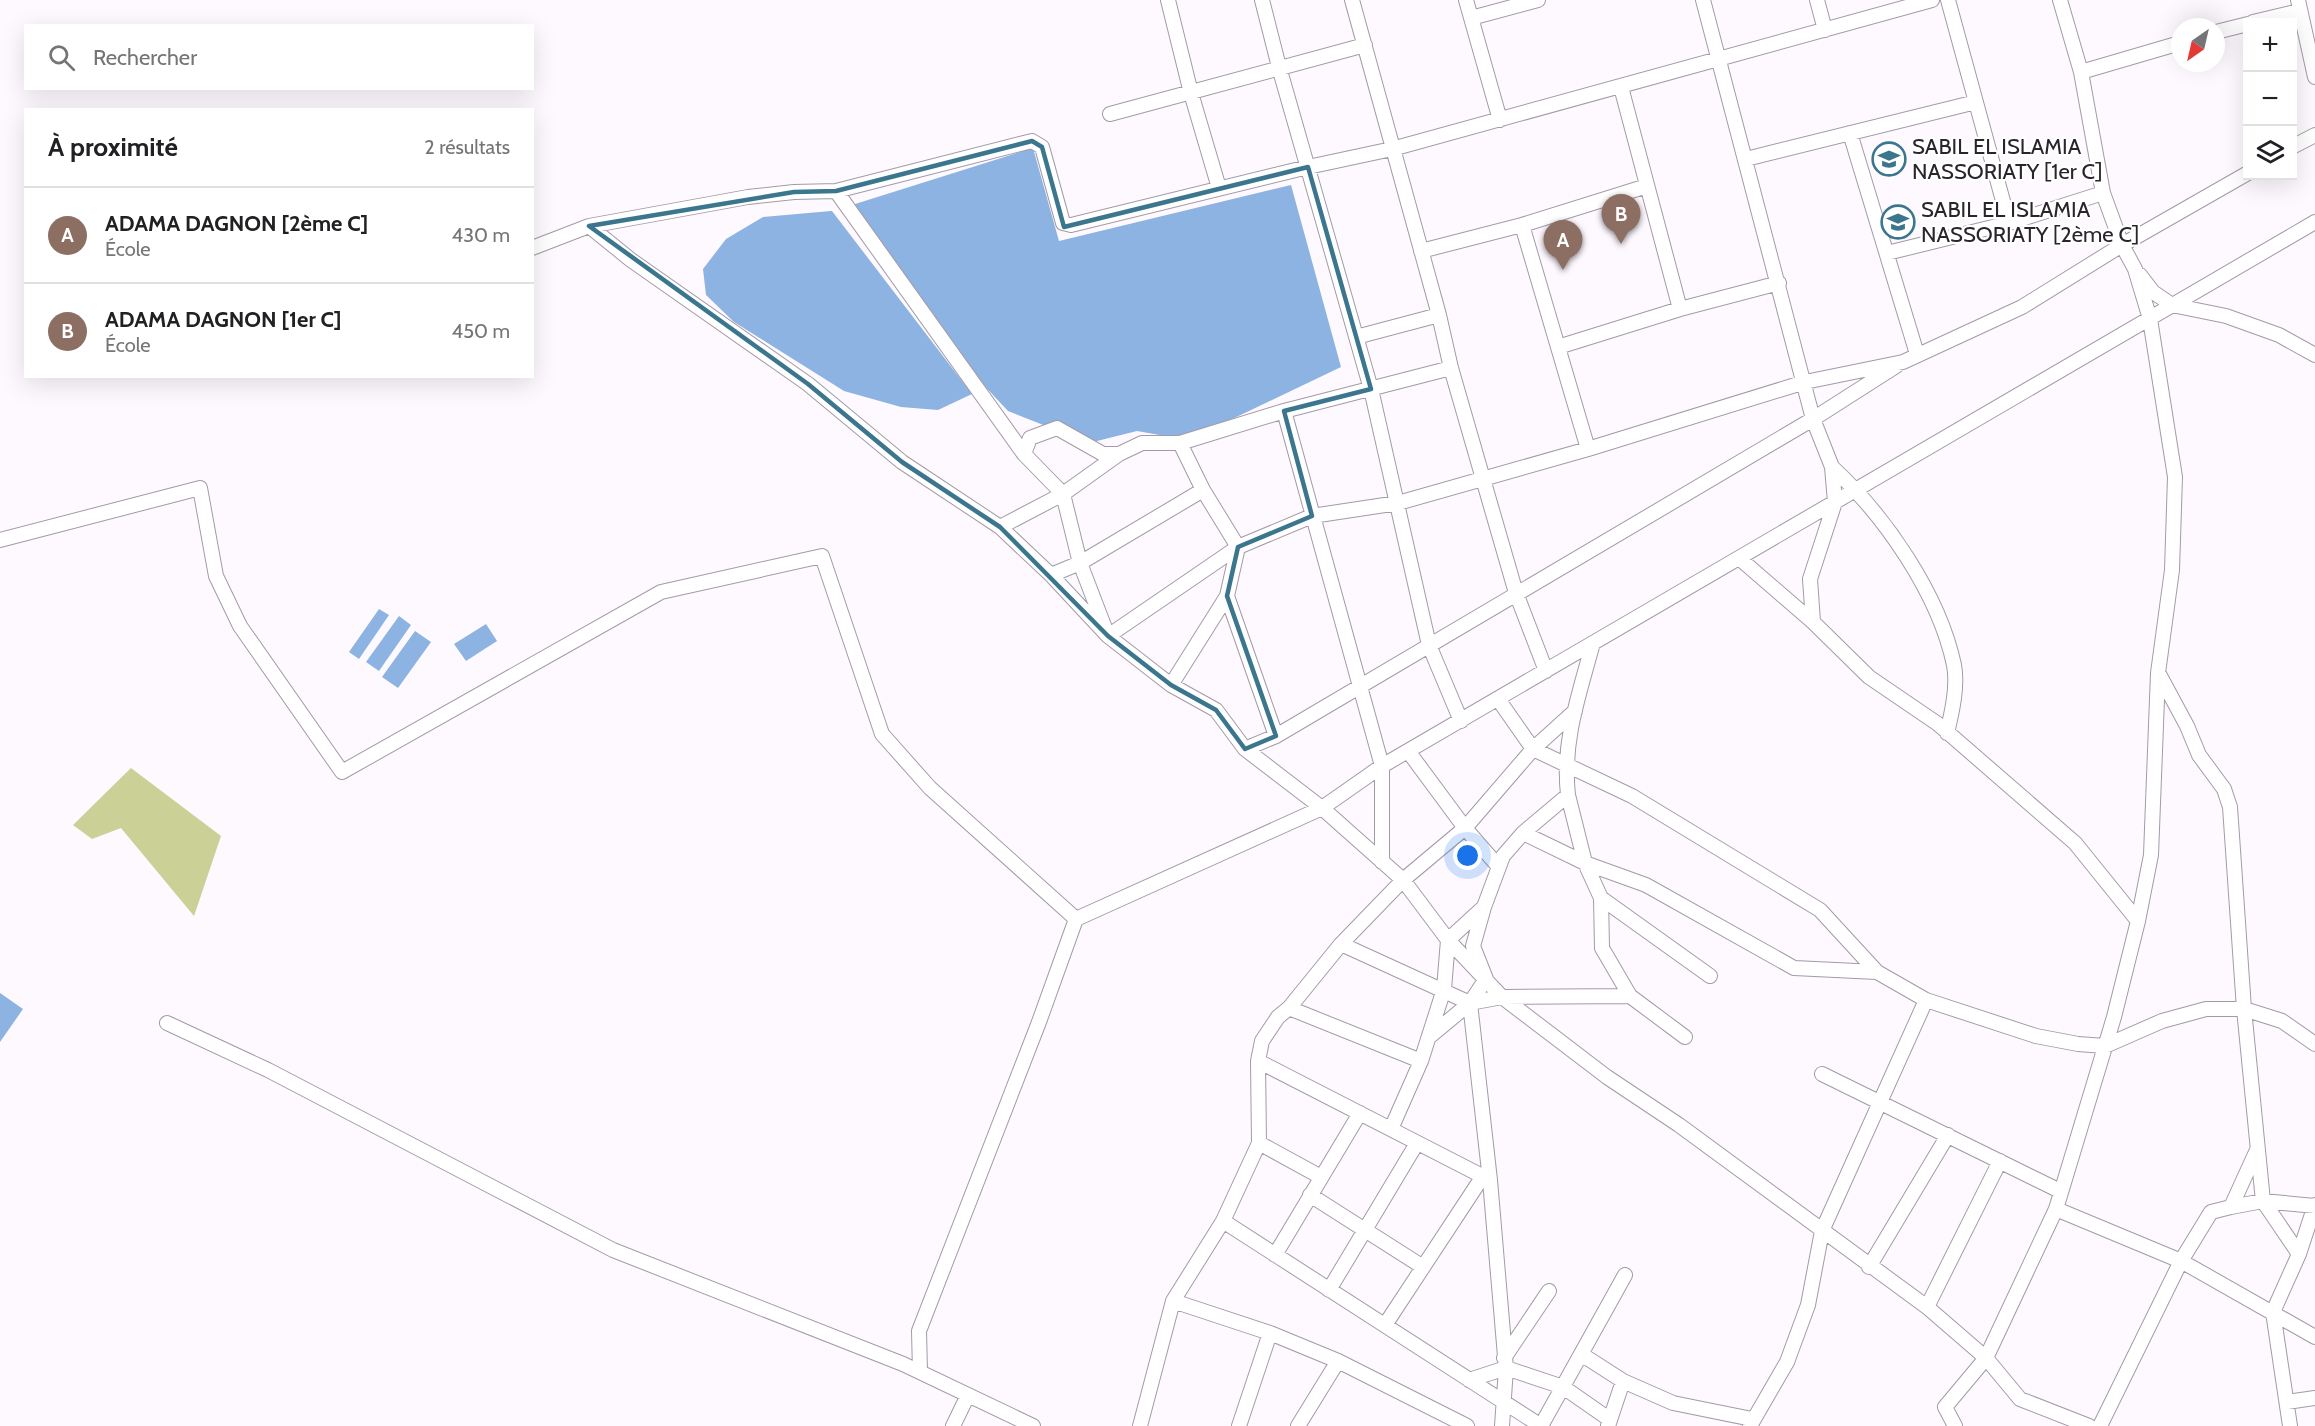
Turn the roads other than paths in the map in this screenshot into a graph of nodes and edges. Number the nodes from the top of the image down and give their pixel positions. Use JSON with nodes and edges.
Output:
{"nodes":[{"id":1,"x":1168,"y":0,"type":"edge"},
{"id":2,"x":1262,"y":0,"type":"edge"},
{"id":3,"x":1352,"y":0,"type":"edge"},
{"id":4,"x":1466,"y":0,"type":"edge"},
{"id":5,"x":1536,"y":0,"type":"edge"},
{"id":6,"x":1703,"y":0,"type":"edge"},
{"id":7,"x":1817,"y":0,"type":"edge"},
{"id":8,"x":1932,"y":0,"type":"edge"},
{"id":9,"x":1948,"y":0,"type":"edge"},
{"id":10,"x":2060,"y":0,"type":"edge"},
{"id":11,"x":2299,"y":5,"type":"edge"},
{"id":12,"x":1471,"y":18,"type":"junction"},
{"id":13,"x":2264,"y":18,"type":"edge"},
{"id":14,"x":2243,"y":25,"type":"edge"},
{"id":15,"x":1826,"y":30,"type":"junction"},
{"id":16,"x":2225,"y":30,"type":"edge"},
{"id":17,"x":1365,"y":45,"type":"junction"},
{"id":18,"x":2171,"y":46,"type":"edge"},
{"id":19,"x":1720,"y":60,"type":"junction"},
{"id":20,"x":1279,"y":67,"type":"junction"},
{"id":21,"x":2081,"y":72,"type":"junction"},
{"id":22,"x":2315,"y":77,"type":"edge"},
{"id":23,"x":1621,"y":87,"type":"junction"},
{"id":24,"x":1191,"y":93,"type":"junction"},
{"id":25,"x":1976,"y":102,"type":"junction"},
{"id":26,"x":1110,"y":114,"type":"dead end"},
{"id":27,"x":1500,"y":120,"type":"junction"},
{"id":28,"x":1850,"y":133,"type":"junction"},
{"id":29,"x":2315,"y":135,"type":"edge"},
{"id":30,"x":2297,"y":144,"type":"edge"},
{"id":31,"x":1392,"y":149,"type":"junction"},
{"id":32,"x":1746,"y":159,"type":"junction"},
{"id":33,"x":1308,"y":167,"type":"junction"},
{"id":34,"x":2243,"y":175,"type":"edge"},
{"id":35,"x":1647,"y":186,"type":"junction"},
{"id":36,"x":1220,"y":188,"type":"junction"},
{"id":37,"x":836,"y":191,"type":"junction"},
{"id":38,"x":2103,"y":193,"type":"junction"},
{"id":39,"x":2315,"y":222,"type":"edge"},
{"id":40,"x":2009,"y":223,"type":"junction"},
{"id":41,"x":1522,"y":225,"type":"junction"},
{"id":42,"x":589,"y":226,"type":"junction"},
{"id":43,"x":2122,"y":245,"type":"junction"},
{"id":44,"x":534,"y":247,"type":"edge"},
{"id":45,"x":1421,"y":251,"type":"junction"},
{"id":46,"x":1887,"y":253,"type":"junction"},
{"id":47,"x":2135,"y":269,"type":"junction"},
{"id":48,"x":1779,"y":283,"type":"junction"},
{"id":49,"x":2172,"y":305,"type":"junction"},
{"id":50,"x":1680,"y":309,"type":"junction"},
{"id":51,"x":1439,"y":315,"type":"junction"},
{"id":52,"x":2150,"y":319,"type":"junction"},
{"id":53,"x":1356,"y":337,"type":"junction"},
{"id":54,"x":1558,"y":347,"type":"junction"},
{"id":55,"x":1917,"y":354,"type":"junction"},
{"id":56,"x":2315,"y":355,"type":"edge"},
{"id":57,"x":1903,"y":362,"type":"junction"},
{"id":58,"x":1451,"y":369,"type":"junction"},
{"id":59,"x":1805,"y":382,"type":"junction"},
{"id":60,"x":1371,"y":389,"type":"junction"},
{"id":61,"x":1284,"y":411,"type":"junction"},
{"id":62,"x":1813,"y":419,"type":"junction"},
{"id":63,"x":1180,"y":443,"type":"junction"},
{"id":64,"x":1588,"y":449,"type":"junction"},
{"id":65,"x":1024,"y":454,"type":"junction"},
{"id":66,"x":1119,"y":454,"type":"junction"},
{"id":67,"x":1832,"y":467,"type":"junction"},
{"id":68,"x":1484,"y":478,"type":"junction"},
{"id":69,"x":1203,"y":490,"type":"junction"},
{"id":70,"x":1857,"y":490,"type":"junction"},
{"id":71,"x":1063,"y":494,"type":"junction"},
{"id":72,"x":1835,"y":502,"type":"junction"},
{"id":73,"x":1398,"y":503,"type":"junction"},
{"id":74,"x":1312,"y":516,"type":"junction"},
{"id":75,"x":1000,"y":526,"type":"junction"},
{"id":76,"x":0,"y":540,"type":"edge"},
{"id":77,"x":1238,"y":547,"type":"junction"},
{"id":78,"x":1739,"y":558,"type":"junction"},
{"id":79,"x":1080,"y":563,"type":"junction"},
{"id":80,"x":1051,"y":575,"type":"junction"},
{"id":81,"x":1516,"y":593,"type":"junction"},
{"id":82,"x":1227,"y":596,"type":"junction"},
{"id":83,"x":1813,"y":622,"type":"junction"},
{"id":84,"x":1108,"y":636,"type":"junction"},
{"id":85,"x":1593,"y":643,"type":"junction"},
{"id":86,"x":1429,"y":645,"type":"junction"},
{"id":87,"x":1546,"y":670,"type":"junction"},
{"id":88,"x":2158,"y":674,"type":"junction"},
{"id":89,"x":1172,"y":685,"type":"junction"},
{"id":90,"x":1359,"y":687,"type":"junction"},
{"id":91,"x":1498,"y":699,"type":"junction"},
{"id":92,"x":1575,"y":711,"type":"junction"},
{"id":93,"x":1461,"y":721,"type":"junction"},
{"id":94,"x":1947,"y":733,"type":"junction"},
{"id":95,"x":1276,"y":736,"type":"junction"},
{"id":96,"x":1533,"y":748,"type":"junction"},
{"id":97,"x":1245,"y":749,"type":"junction"},
{"id":98,"x":1408,"y":751,"type":"junction"},
{"id":99,"x":1382,"y":766,"type":"junction"},
{"id":100,"x":1565,"y":766,"type":"junction"},
{"id":101,"x":1568,"y":795,"type":"junction"},
{"id":102,"x":1322,"y":808,"type":"junction"},
{"id":103,"x":1465,"y":828,"type":"junction"},
{"id":104,"x":1522,"y":833,"type":"junction"},
{"id":105,"x":1382,"y":862,"type":"junction"},
{"id":106,"x":1585,"y":862,"type":"junction"},
{"id":107,"x":1498,"y":866,"type":"junction"},
{"id":108,"x":1403,"y":880,"type":"junction"},
{"id":109,"x":1601,"y":898,"type":"junction"},
{"id":110,"x":1484,"y":907,"type":"junction"},
{"id":111,"x":1076,"y":919,"type":"junction"},
{"id":112,"x":2138,"y":921,"type":"junction"},
{"id":113,"x":1448,"y":940,"type":"junction"},
{"id":114,"x":1341,"y":944,"type":"junction"},
{"id":115,"x":1877,"y":972,"type":"junction"},
{"id":116,"x":1710,"y":976,"type":"dead end"},
{"id":117,"x":1486,"y":980,"type":"junction"},
{"id":118,"x":1444,"y":989,"type":"junction"},
{"id":119,"x":1630,"y":996,"type":"junction"},
{"id":120,"x":1502,"y":997,"type":"junction"},
{"id":121,"x":1926,"y":1000,"type":"junction"},
{"id":122,"x":1470,"y":1003,"type":"junction"},
{"id":123,"x":1289,"y":1008,"type":"junction"},
{"id":124,"x":2244,"y":1008,"type":"junction"},
{"id":125,"x":167,"y":1023,"type":"dead end"},
{"id":126,"x":1685,"y":1037,"type":"dead end"},
{"id":127,"x":1427,"y":1038,"type":"junction"},
{"id":128,"x":2315,"y":1044,"type":"edge"},
{"id":129,"x":2105,"y":1046,"type":"junction"},
{"id":130,"x":1258,"y":1061,"type":"junction"},
{"id":131,"x":1421,"y":1061,"type":"junction"},
{"id":132,"x":1822,"y":1074,"type":"dead end"},
{"id":133,"x":1878,"y":1103,"type":"junction"},
{"id":134,"x":1360,"y":1113,"type":"junction"},
{"id":135,"x":1391,"y":1129,"type":"junction"},
{"id":136,"x":1948,"y":1135,"type":"junction"},
{"id":137,"x":1259,"y":1143,"type":"junction"},
{"id":138,"x":1418,"y":1143,"type":"junction"},
{"id":139,"x":2258,"y":1148,"type":"junction"},
{"id":140,"x":2000,"y":1161,"type":"junction"},
{"id":141,"x":1321,"y":1177,"type":"junction"},
{"id":142,"x":1486,"y":1178,"type":"junction"},
{"id":143,"x":2060,"y":1191,"type":"junction"},
{"id":144,"x":1310,"y":1194,"type":"junction"},
{"id":145,"x":2263,"y":1201,"type":"junction"},
{"id":146,"x":2315,"y":1206,"type":"edge"},
{"id":147,"x":2230,"y":1207,"type":"junction"},
{"id":148,"x":2056,"y":1209,"type":"junction"},
{"id":149,"x":1223,"y":1221,"type":"junction"},
{"id":150,"x":1365,"y":1230,"type":"junction"},
{"id":151,"x":1822,"y":1231,"type":"junction"},
{"id":152,"x":2299,"y":1254,"type":"junction"},
{"id":153,"x":1275,"y":1255,"type":"junction"},
{"id":154,"x":2181,"y":1261,"type":"junction"},
{"id":155,"x":1869,"y":1266,"type":"junction"},
{"id":156,"x":1423,"y":1267,"type":"junction"},
{"id":157,"x":1625,"y":1275,"type":"dead end"},
{"id":158,"x":1329,"y":1290,"type":"junction"},
{"id":159,"x":1549,"y":1291,"type":"dead end"},
{"id":160,"x":1173,"y":1301,"type":"junction"},
{"id":161,"x":1927,"y":1307,"type":"junction"},
{"id":162,"x":2273,"y":1312,"type":"junction"},
{"id":163,"x":1385,"y":1325,"type":"junction"},
{"id":164,"x":1270,"y":1333,"type":"junction"},
{"id":165,"x":2315,"y":1336,"type":"edge"},
{"id":166,"x":1581,"y":1354,"type":"junction"},
{"id":167,"x":1986,"y":1358,"type":"junction"},
{"id":168,"x":1338,"y":1361,"type":"junction"},
{"id":169,"x":1505,"y":1363,"type":"junction"},
{"id":170,"x":920,"y":1372,"type":"junction"},
{"id":171,"x":1469,"y":1380,"type":"junction"},
{"id":172,"x":1623,"y":1381,"type":"junction"},
{"id":173,"x":1563,"y":1387,"type":"junction"},
{"id":174,"x":968,"y":1395,"type":"junction"},
{"id":175,"x":2315,"y":1398,"type":"edge"},
{"id":176,"x":2287,"y":1402,"type":"junction"},
{"id":177,"x":1505,"y":1403,"type":"junction"},
{"id":178,"x":1609,"y":1422,"type":"edge"},
{"id":179,"x":1751,"y":1423,"type":"edge"},
{"id":180,"x":953,"y":1426,"type":"edge"},
{"id":181,"x":1033,"y":1426,"type":"edge"},
{"id":182,"x":1140,"y":1426,"type":"edge"},
{"id":183,"x":1239,"y":1426,"type":"edge"},
{"id":184,"x":1298,"y":1426,"type":"edge"},
{"id":185,"x":1467,"y":1426,"type":"edge"},
{"id":186,"x":1502,"y":1426,"type":"edge"},
{"id":187,"x":1955,"y":1426,"type":"edge"},
{"id":188,"x":2089,"y":1426,"type":"edge"},
{"id":189,"x":2100,"y":1426,"type":"edge"},
{"id":190,"x":2290,"y":1426,"type":"edge"}],
"edges":[{"from":1,"to":24,"type":"street"},
{"from":2,"to":20,"type":"street"},
{"from":3,"to":17,"type":"street"},
{"from":4,"to":12,"type":"street"},
{"from":5,"to":12,"type":"street"},
{"from":6,"to":19,"type":"street"},
{"from":7,"to":15,"type":"street"},
{"from":8,"to":15,"type":"street"},
{"from":9,"to":25,"type":"street"},
{"from":10,"to":21,"type":"street"},
{"from":11,"to":13,"type":"street"},
{"from":11,"to":22,"type":"street"},
{"from":12,"to":27,"type":"street"},
{"from":14,"to":16,"type":"street"},
{"from":15,"to":19,"type":"street"},
{"from":17,"to":20,"type":"street"},
{"from":17,"to":31,"type":"street"},
{"from":18,"to":21,"type":"street"},
{"from":19,"to":23,"type":"street"},
{"from":19,"to":32,"type":"street"},
{"from":20,"to":24,"type":"street"},
{"from":20,"to":33,"type":"street"},
{"from":21,"to":38,"type":"street"},
{"from":23,"to":27,"type":"street"},
{"from":23,"to":35,"type":"street"},
{"from":24,"to":26,"type":"street"},
{"from":24,"to":36,"type":"street"},
{"from":25,"to":28,"type":"street"},
{"from":25,"to":40,"type":"street"},
{"from":27,"to":31,"type":"street"},
{"from":28,"to":32,"type":"street"},
{"from":28,"to":46,"type":"street"},
{"from":29,"to":30,"type":"street"},
{"from":31,"to":33,"type":"street"},
{"from":31,"to":45,"type":"street"},
{"from":32,"to":48,"type":"street"},
{"from":33,"to":36,"type":"street"},
{"from":33,"to":53,"type":"street"},
{"from":34,"to":43,"type":"street"},
{"from":35,"to":41,"type":"street"},
{"from":35,"to":50,"type":"street"},
{"from":36,"to":37,"type":"street"},
{"from":37,"to":42,"type":"street"},
{"from":37,"to":65,"type":"street"},
{"from":38,"to":40,"type":"street"},
{"from":38,"to":43,"type":"street"},
{"from":39,"to":49,"type":"street"},
{"from":40,"to":46,"type":"street"},
{"from":41,"to":45,"type":"street"},
{"from":41,"to":54,"type":"street"},
{"from":42,"to":44,"type":"street"},
{"from":42,"to":75,"type":"street"},
{"from":43,"to":47,"type":"street"},
{"from":43,"to":55,"type":"street"},
{"from":45,"to":51,"type":"street"},
{"from":46,"to":55,"type":"street"},
{"from":47,"to":49,"type":"street"},
{"from":47,"to":52,"type":"street"},
{"from":48,"to":50,"type":"street"},
{"from":48,"to":59,"type":"street"},
{"from":49,"to":52,"type":"street"},
{"from":49,"to":56,"type":"street"},
{"from":50,"to":54,"type":"street"},
{"from":51,"to":53,"type":"street"},
{"from":51,"to":58,"type":"street"},
{"from":52,"to":70,"type":"street"},
{"from":52,"to":88,"type":"street"},
{"from":53,"to":60,"type":"street"},
{"from":54,"to":64,"type":"street"},
{"from":55,"to":57,"type":"street"},
{"from":57,"to":59,"type":"street"},
{"from":57,"to":62,"type":"street"},
{"from":58,"to":60,"type":"street"},
{"from":58,"to":68,"type":"street"},
{"from":59,"to":62,"type":"street"},
{"from":59,"to":64,"type":"street"},
{"from":60,"to":61,"type":"street"},
{"from":60,"to":73,"type":"street"},
{"from":61,"to":63,"type":"street"},
{"from":61,"to":74,"type":"street"},
{"from":62,"to":67,"type":"street"},
{"from":62,"to":81,"type":"street"},
{"from":63,"to":66,"type":"street"},
{"from":63,"to":69,"type":"street"},
{"from":64,"to":68,"type":"street"},
{"from":65,"to":66,"type":"street"},
{"from":65,"to":71,"type":"street"},
{"from":66,"to":71,"type":"street"},
{"from":67,"to":70,"type":"street"},
{"from":67,"to":72,"type":"street"},
{"from":68,"to":73,"type":"street"},
{"from":68,"to":81,"type":"street"},
{"from":69,"to":77,"type":"street"},
{"from":69,"to":79,"type":"street"},
{"from":70,"to":72,"type":"street"},
{"from":70,"to":94,"type":"street"},
{"from":71,"to":75,"type":"street"},
{"from":71,"to":79,"type":"street"},
{"from":72,"to":78,"type":"street"},
{"from":72,"to":83,"type":"street"},
{"from":73,"to":74,"type":"street"},
{"from":73,"to":86,"type":"street"},
{"from":74,"to":77,"type":"street"},
{"from":74,"to":90,"type":"street"},
{"from":75,"to":80,"type":"street"},
{"from":76,"to":111,"type":"street"},
{"from":77,"to":82,"type":"street"},
{"from":77,"to":84,"type":"street"},
{"from":78,"to":83,"type":"street"},
{"from":78,"to":85,"type":"street"},
{"from":79,"to":80,"type":"street"},
{"from":79,"to":84,"type":"street"},
{"from":80,"to":84,"type":"street"},
{"from":81,"to":86,"type":"street"},
{"from":81,"to":87,"type":"street"},
{"from":82,"to":89,"type":"street"},
{"from":82,"to":95,"type":"street"},
{"from":83,"to":94,"type":"street"},
{"from":84,"to":89,"type":"street"},
{"from":85,"to":87,"type":"street"},
{"from":85,"to":92,"type":"street"},
{"from":86,"to":90,"type":"street"},
{"from":86,"to":93,"type":"street"},
{"from":87,"to":91,"type":"street"},
{"from":88,"to":112,"type":"street"},
{"from":88,"to":124,"type":"street"},
{"from":89,"to":97,"type":"street"},
{"from":90,"to":95,"type":"street"},
{"from":90,"to":99,"type":"street"},
{"from":91,"to":93,"type":"street"},
{"from":91,"to":96,"type":"street"},
{"from":92,"to":96,"type":"street"},
{"from":92,"to":100,"type":"street"},
{"from":93,"to":98,"type":"street"},
{"from":94,"to":112,"type":"street"},
{"from":95,"to":97,"type":"street"},
{"from":96,"to":100,"type":"street"},
{"from":96,"to":103,"type":"street"},
{"from":97,"to":102,"type":"street"},
{"from":98,"to":99,"type":"street"},
{"from":98,"to":103,"type":"street"},
{"from":99,"to":102,"type":"street"},
{"from":99,"to":105,"type":"street"},
{"from":100,"to":101,"type":"street"},
{"from":100,"to":115,"type":"street"},
{"from":101,"to":104,"type":"street"},
{"from":101,"to":106,"type":"street"},
{"from":102,"to":105,"type":"street"},
{"from":102,"to":111,"type":"street"},
{"from":103,"to":107,"type":"street"},
{"from":103,"to":108,"type":"street"},
{"from":104,"to":106,"type":"street"},
{"from":104,"to":107,"type":"street"},
{"from":105,"to":108,"type":"street"},
{"from":106,"to":109,"type":"street"},
{"from":106,"to":115,"type":"street"},
{"from":107,"to":110,"type":"street"},
{"from":108,"to":113,"type":"street"},
{"from":108,"to":114,"type":"street"},
{"from":109,"to":116,"type":"street"},
{"from":109,"to":119,"type":"street"},
{"from":110,"to":113,"type":"street"},
{"from":110,"to":117,"type":"street"},
{"from":111,"to":170,"type":"street"},
{"from":112,"to":129,"type":"street"},
{"from":113,"to":117,"type":"street"},
{"from":113,"to":118,"type":"street"},
{"from":114,"to":118,"type":"street"},
{"from":114,"to":123,"type":"street"},
{"from":115,"to":121,"type":"street"},
{"from":117,"to":120,"type":"street"},
{"from":117,"to":122,"type":"street"},
{"from":118,"to":122,"type":"street"},
{"from":118,"to":127,"type":"street"},
{"from":119,"to":120,"type":"street"},
{"from":119,"to":126,"type":"street"},
{"from":120,"to":122,"type":"street"},
{"from":120,"to":151,"type":"street"},
{"from":121,"to":129,"type":"street"},
{"from":121,"to":133,"type":"street"},
{"from":122,"to":127,"type":"street"},
{"from":122,"to":142,"type":"street"},
{"from":123,"to":130,"type":"street"},
{"from":123,"to":131,"type":"street"},
{"from":124,"to":128,"type":"street"},
{"from":124,"to":129,"type":"street"},
{"from":124,"to":139,"type":"street"},
{"from":125,"to":170,"type":"street"},
{"from":127,"to":131,"type":"street"},
{"from":129,"to":143,"type":"street"},
{"from":130,"to":134,"type":"street"},
{"from":130,"to":137,"type":"street"},
{"from":131,"to":135,"type":"street"},
{"from":132,"to":133,"type":"street"},
{"from":133,"to":136,"type":"street"},
{"from":133,"to":151,"type":"street"},
{"from":134,"to":135,"type":"street"},
{"from":134,"to":141,"type":"street"},
{"from":135,"to":138,"type":"street"},
{"from":136,"to":140,"type":"street"},
{"from":136,"to":155,"type":"street"},
{"from":137,"to":141,"type":"street"},
{"from":137,"to":149,"type":"street"},
{"from":138,"to":142,"type":"street"},
{"from":138,"to":150,"type":"street"},
{"from":139,"to":145,"type":"street"},
{"from":139,"to":147,"type":"street"},
{"from":140,"to":143,"type":"street"},
{"from":140,"to":161,"type":"street"},
{"from":141,"to":144,"type":"street"},
{"from":142,"to":156,"type":"street"},
{"from":142,"to":169,"type":"street"},
{"from":143,"to":148,"type":"street"},
{"from":144,"to":150,"type":"street"},
{"from":144,"to":153,"type":"street"},
{"from":145,"to":146,"type":"street"},
{"from":145,"to":147,"type":"street"},
{"from":145,"to":152,"type":"street"},
{"from":146,"to":152,"type":"street"},
{"from":147,"to":154,"type":"street"},
{"from":148,"to":154,"type":"street"},
{"from":148,"to":167,"type":"street"},
{"from":149,"to":153,"type":"street"},
{"from":149,"to":160,"type":"street"},
{"from":150,"to":156,"type":"street"},
{"from":150,"to":158,"type":"street"},
{"from":151,"to":155,"type":"street"},
{"from":151,"to":179,"type":"street"},
{"from":152,"to":162,"type":"street"},
{"from":153,"to":158,"type":"street"},
{"from":154,"to":162,"type":"street"},
{"from":154,"to":189,"type":"street"},
{"from":155,"to":161,"type":"street"},
{"from":156,"to":163,"type":"street"},
{"from":157,"to":166,"type":"street"},
{"from":158,"to":163,"type":"street"},
{"from":159,"to":169,"type":"street"},
{"from":160,"to":164,"type":"street"},
{"from":160,"to":182,"type":"street"},
{"from":161,"to":167,"type":"street"},
{"from":162,"to":165,"type":"street"},
{"from":162,"to":176,"type":"street"},
{"from":163,"to":171,"type":"street"},
{"from":164,"to":168,"type":"street"},
{"from":164,"to":183,"type":"street"},
{"from":166,"to":172,"type":"street"},
{"from":166,"to":173,"type":"street"},
{"from":167,"to":187,"type":"street"},
{"from":167,"to":188,"type":"street"},
{"from":168,"to":184,"type":"street"},
{"from":168,"to":185,"type":"street"},
{"from":169,"to":171,"type":"street"},
{"from":169,"to":173,"type":"street"},
{"from":169,"to":177,"type":"street"},
{"from":170,"to":174,"type":"street"},
{"from":171,"to":177,"type":"street"},
{"from":172,"to":178,"type":"street"},
{"from":172,"to":179,"type":"street"},
{"from":173,"to":177,"type":"street"},
{"from":173,"to":178,"type":"street"},
{"from":174,"to":180,"type":"street"},
{"from":174,"to":181,"type":"street"},
{"from":175,"to":176,"type":"street"},
{"from":176,"to":190,"type":"street"},
{"from":177,"to":186,"type":"street"}]}
